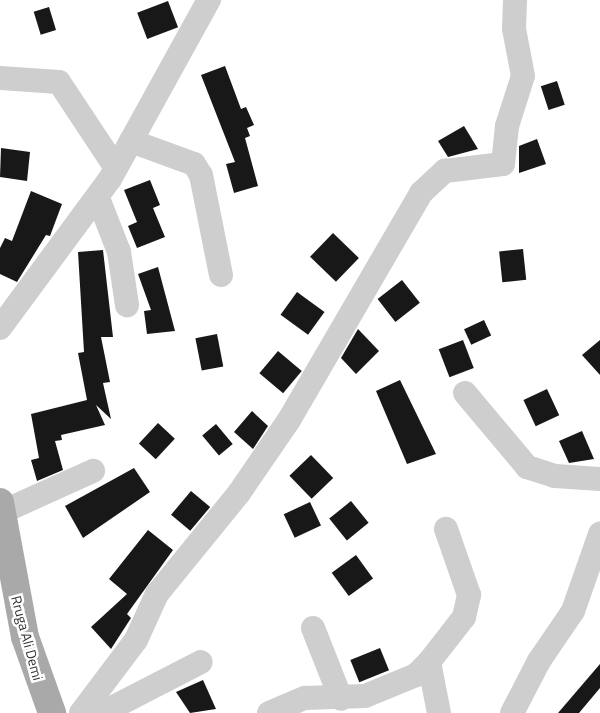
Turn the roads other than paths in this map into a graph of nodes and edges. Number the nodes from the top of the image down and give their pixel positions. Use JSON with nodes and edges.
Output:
{"nodes":[{"id":1,"x":209,"y":0,"type":"edge"},
{"id":2,"x":515,"y":0,"type":"edge"},
{"id":3,"x":0,"y":78,"type":"edge"},
{"id":4,"x":130,"y":141,"type":"junction"},
{"id":5,"x":116,"y":168,"type":"junction"},
{"id":6,"x":98,"y":198,"type":"junction"},
{"id":7,"x":221,"y":275,"type":"dead end"},
{"id":8,"x":127,"y":305,"type":"dead end"},
{"id":9,"x":0,"y":328,"type":"edge"},
{"id":10,"x":465,"y":393,"type":"dead end"},
{"id":11,"x":92,"y":471,"type":"dead end"},
{"id":12,"x":600,"y":479,"type":"edge"},
{"id":13,"x":1,"y":507,"type":"edge"},
{"id":14,"x":446,"y":530,"type":"dead end"},
{"id":15,"x":600,"y":534,"type":"edge"},
{"id":16,"x":313,"y":628,"type":"dead end"},
{"id":17,"x":201,"y":662,"type":"dead end"},
{"id":18,"x":429,"y":662,"type":"junction"},
{"id":19,"x":353,"y":702,"type":"edge"},
{"id":20,"x":319,"y":705,"type":"edge"},
{"id":21,"x":52,"y":713,"type":"edge"},
{"id":22,"x":81,"y":713,"type":"edge"},
{"id":23,"x":102,"y":713,"type":"edge"},
{"id":24,"x":269,"y":713,"type":"edge"},
{"id":25,"x":439,"y":713,"type":"edge"},
{"id":26,"x":512,"y":713,"type":"edge"}],
"edges":[{"from":1,"to":4,"type":"street"},
{"from":2,"to":22,"type":"street"},
{"from":3,"to":5,"type":"street"},
{"from":4,"to":5,"type":"street"},
{"from":4,"to":7,"type":"street"},
{"from":5,"to":6,"type":"street"},
{"from":6,"to":8,"type":"street"},
{"from":6,"to":9,"type":"street"},
{"from":10,"to":12,"type":"street"},
{"from":11,"to":13,"type":"street"},
{"from":13,"to":21,"type":"main road","name":"Rruga Ali Demi"},
{"from":14,"to":18,"type":"street"},
{"from":15,"to":26,"type":"street"},
{"from":16,"to":19,"type":"street"},
{"from":17,"to":23,"type":"street"},
{"from":18,"to":19,"type":"street"},
{"from":18,"to":25,"type":"street"},
{"from":19,"to":20,"type":"street"},
{"from":20,"to":24,"type":"street"}]}
